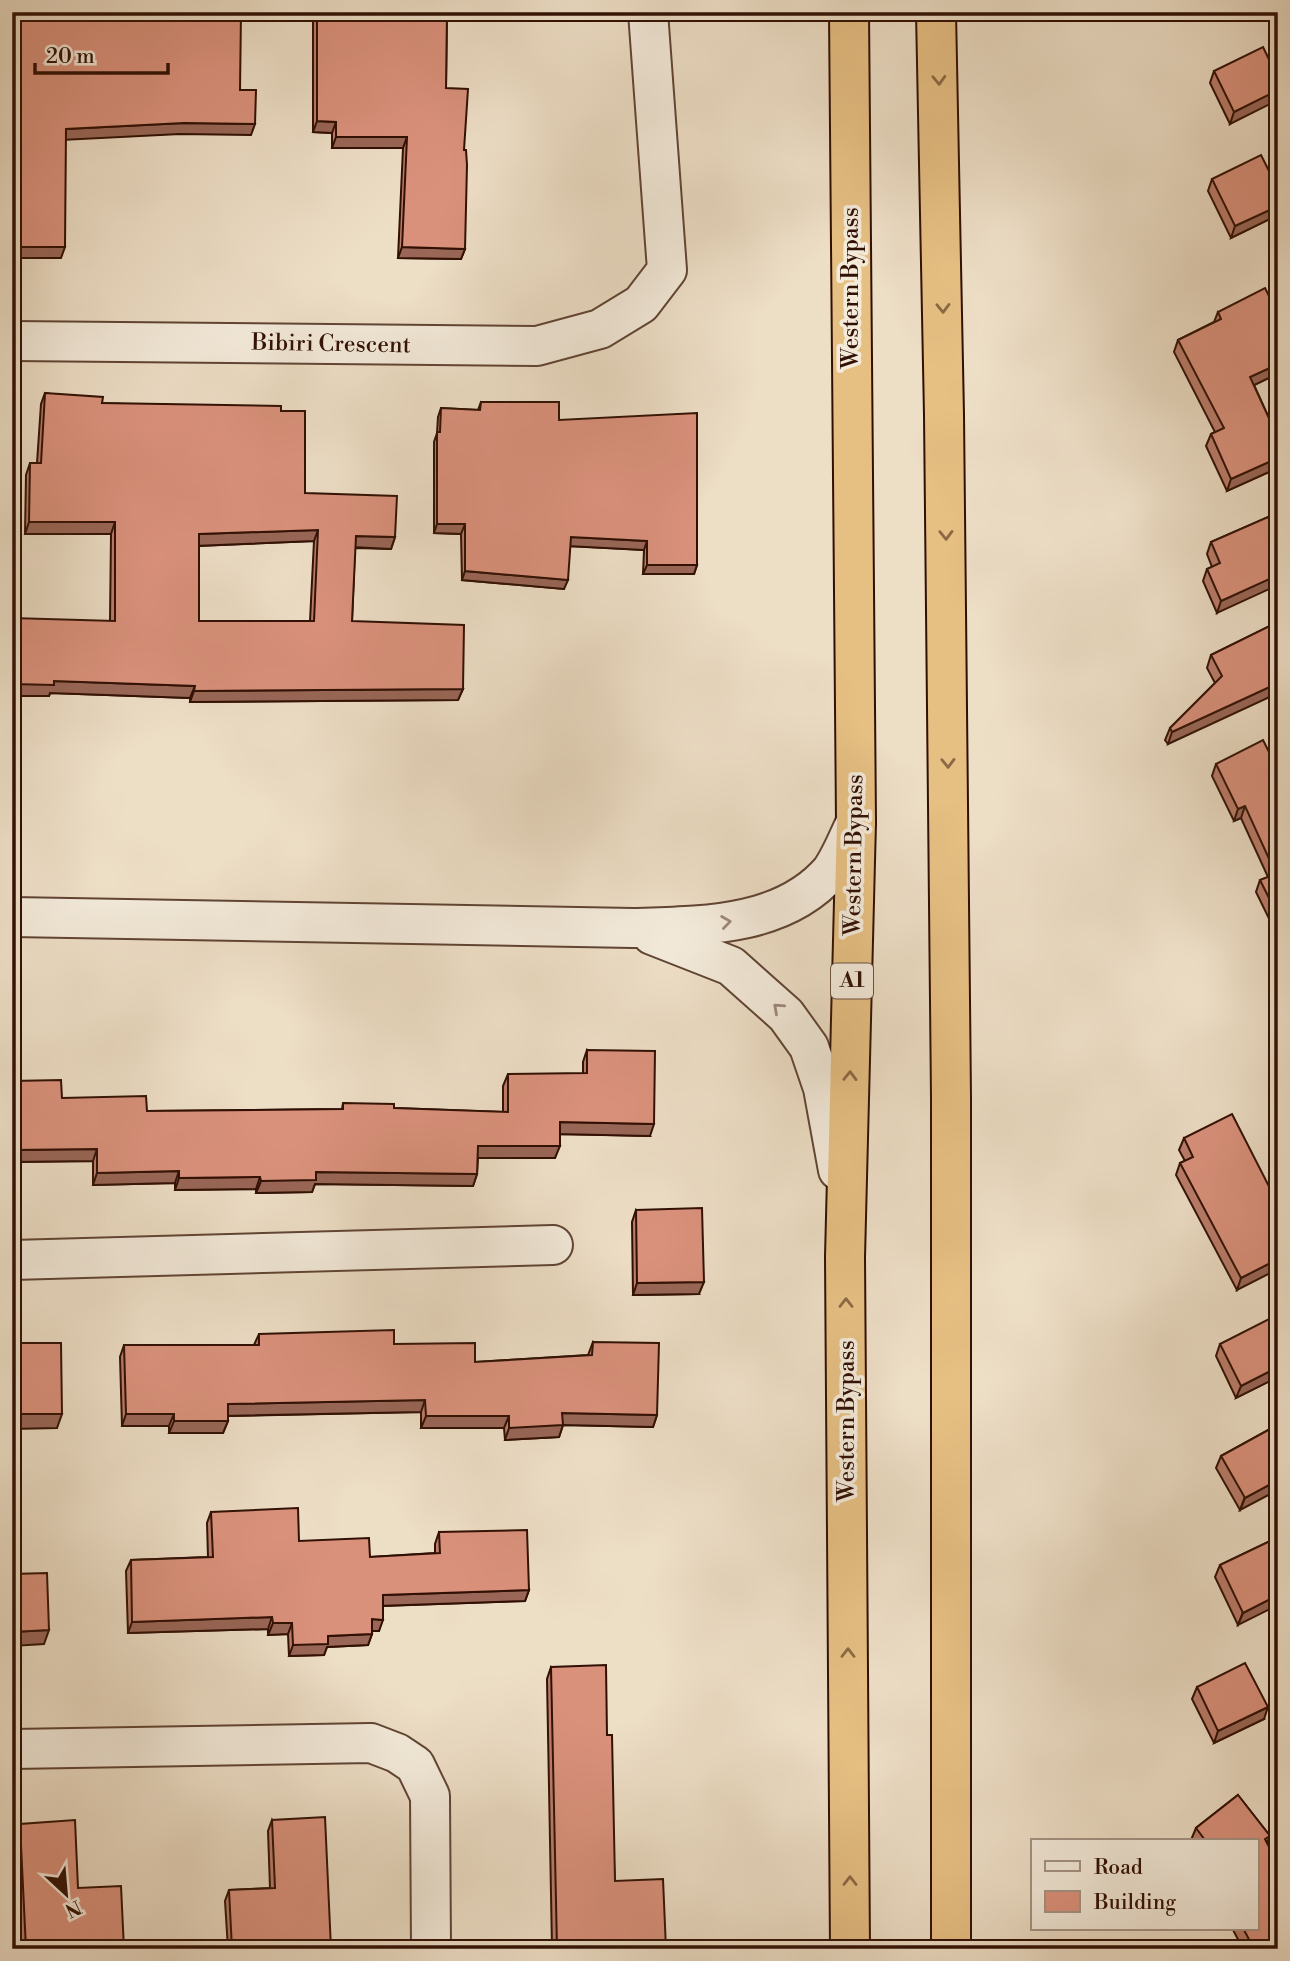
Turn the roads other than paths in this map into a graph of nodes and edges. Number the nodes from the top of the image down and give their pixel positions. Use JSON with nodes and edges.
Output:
{"nodes":[{"id":1,"x":648,"y":12,"type":"edge"},
{"id":2,"x":849,"y":12,"type":"edge"},
{"id":3,"x":936,"y":12,"type":"edge"},
{"id":4,"x":12,"y":341,"type":"edge"},
{"id":5,"x":856,"y":822,"type":"junction"},
{"id":6,"x":12,"y":917,"type":"edge"},
{"id":7,"x":633,"y":929,"type":"junction"},
{"id":8,"x":553,"y":1245,"type":"dead end"},
{"id":9,"x":845,"y":1257,"type":"junction"},
{"id":10,"x":12,"y":1260,"type":"edge"},
{"id":11,"x":12,"y":1749,"type":"edge"},
{"id":12,"x":431,"y":1949,"type":"edge"},
{"id":13,"x":850,"y":1949,"type":"edge"},
{"id":14,"x":951,"y":1949,"type":"edge"}],
"edges":[{"from":1,"to":4,"type":"street","name":"Bibiri Crescent"},
{"from":2,"to":5,"type":"highway","name":"Western Bypass","number":"A1"},
{"from":3,"to":14,"type":"highway","one_way":true},
{"from":7,"to":5,"type":"street","one_way":true},
{"from":9,"to":5,"type":"highway","name":"Western Bypass","number":"A1","one_way":true},
{"from":6,"to":7,"type":"street"},
{"from":9,"to":7,"type":"street","one_way":true},
{"from":8,"to":10,"type":"street"},
{"from":13,"to":9,"type":"highway","name":"Western Bypass","number":"A1","one_way":true},
{"from":11,"to":12,"type":"street"}]}
